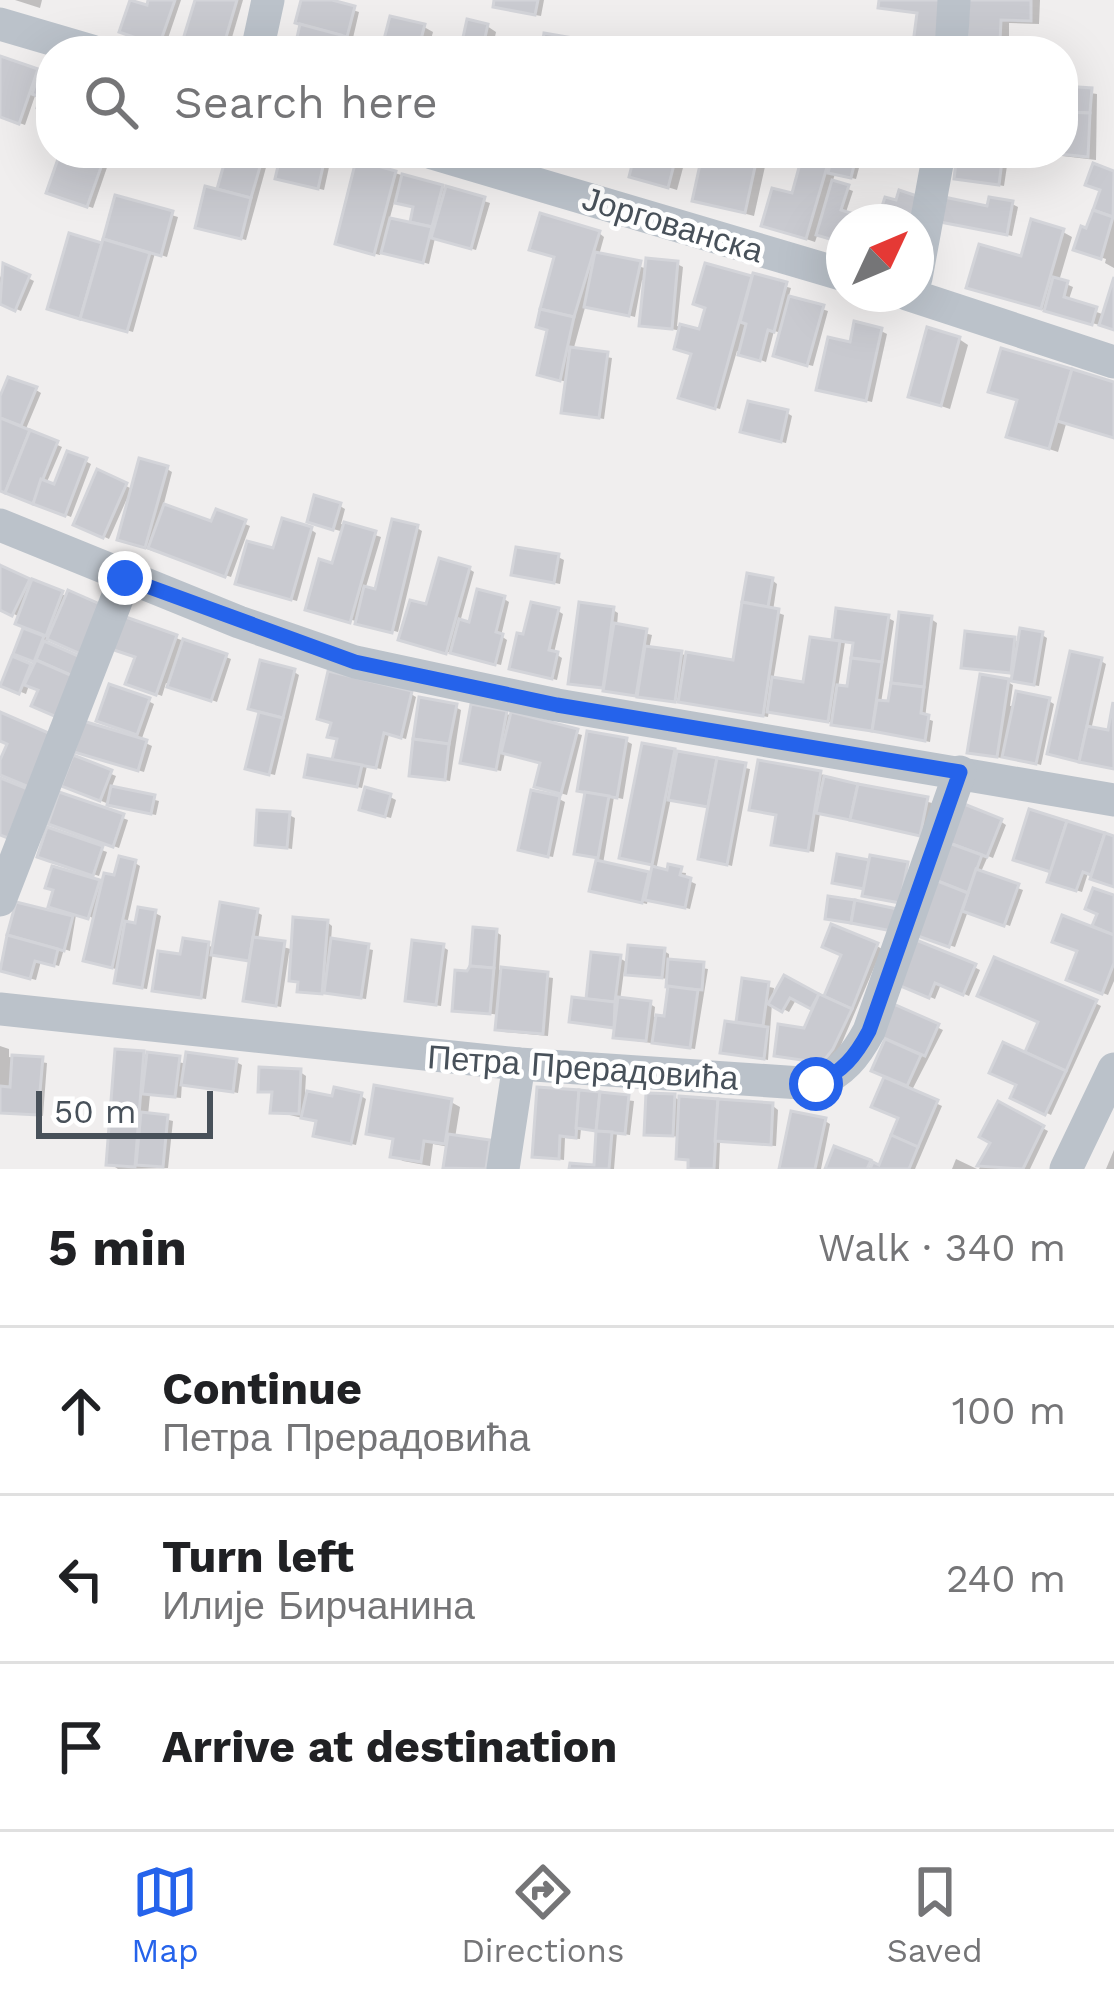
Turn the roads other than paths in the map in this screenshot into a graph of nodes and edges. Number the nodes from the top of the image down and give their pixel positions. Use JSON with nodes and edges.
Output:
{"nodes":[{"id":1,"x":268,"y":0,"type":"edge"},
{"id":2,"x":954,"y":0,"type":"edge"},
{"id":3,"x":0,"y":24,"type":"edge"},
{"id":4,"x":41,"y":36,"type":"edge"},
{"id":5,"x":260,"y":36,"type":"edge"},
{"id":6,"x":952,"y":36,"type":"edge"},
{"id":7,"x":483,"y":168,"type":"edge"},
{"id":8,"x":936,"y":168,"type":"edge"},
{"id":9,"x":929,"y":204,"type":"edge"},
{"id":10,"x":826,"y":270,"type":"edge"},
{"id":11,"x":934,"y":299,"type":"edge"},
{"id":12,"x":1114,"y":362,"type":"edge"},
{"id":13,"x":0,"y":525,"type":"edge"},
{"id":14,"x":125,"y":578,"type":"junction"},
{"id":15,"x":960,"y":772,"type":"junction"},
{"id":16,"x":1114,"y":800,"type":"edge"},
{"id":17,"x":0,"y":900,"type":"edge"},
{"id":18,"x":0,"y":1009,"type":"edge"},
{"id":19,"x":519,"y":1064,"type":"junction"},
{"id":20,"x":1114,"y":1069,"type":"edge"},
{"id":21,"x":503,"y":1169,"type":"edge"},
{"id":22,"x":1066,"y":1169,"type":"edge"}],
"edges":[{"from":1,"to":5,"type":"street"},
{"from":2,"to":6,"type":"street"},
{"from":3,"to":4,"type":"street"},
{"from":7,"to":10,"type":"street","name":"Јоргованска"},
{"from":8,"to":9,"type":"street"},
{"from":11,"to":12,"type":"street"},
{"from":13,"to":14,"type":"street"},
{"from":14,"to":15,"type":"street"},
{"from":14,"to":17,"type":"street"},
{"from":15,"to":16,"type":"street"},
{"from":15,"to":19,"type":"street","name":"Петра Прерадовића"},
{"from":18,"to":19,"type":"street","name":"Петра Прерадовића"},
{"from":19,"to":21,"type":"street"},
{"from":20,"to":22,"type":"street"}]}
